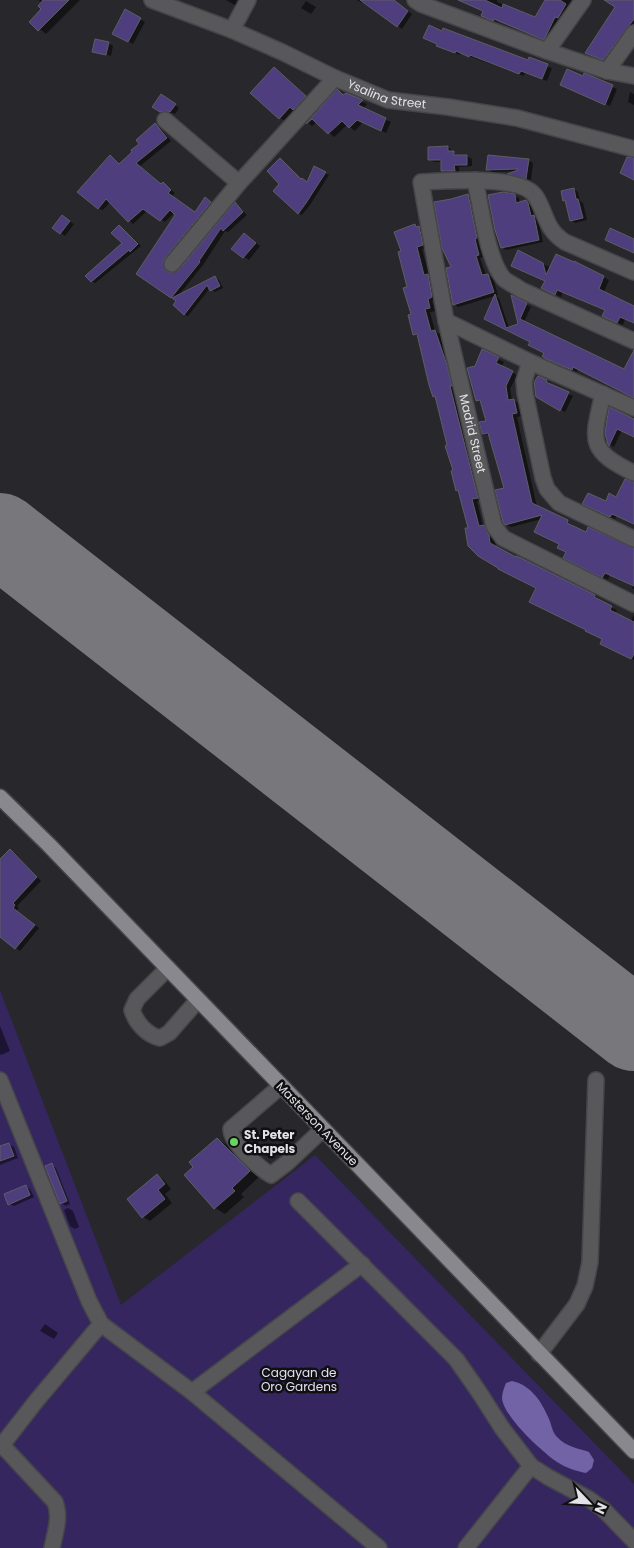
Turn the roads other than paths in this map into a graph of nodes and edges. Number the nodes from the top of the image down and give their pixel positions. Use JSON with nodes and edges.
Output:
{"nodes":[{"id":1,"x":152,"y":0,"type":"edge"},
{"id":2,"x":248,"y":0,"type":"edge"},
{"id":3,"x":584,"y":0,"type":"edge"},
{"id":4,"x":420,"y":1,"type":"edge"},
{"id":5,"x":232,"y":30,"type":"junction"},
{"id":6,"x":634,"y":33,"type":"edge"},
{"id":7,"x":547,"y":51,"type":"junction"},
{"id":8,"x":607,"y":71,"type":"junction"},
{"id":9,"x":634,"y":76,"type":"edge"},
{"id":10,"x":335,"y":78,"type":"junction"},
{"id":11,"x":165,"y":120,"type":"dead end"},
{"id":12,"x":634,"y":149,"type":"edge"},
{"id":13,"x":475,"y":180,"type":"junction"},
{"id":14,"x":238,"y":183,"type":"junction"},
{"id":15,"x":172,"y":264,"type":"dead end"},
{"id":16,"x":634,"y":272,"type":"edge"},
{"id":17,"x":446,"y":321,"type":"junction"},
{"id":18,"x":634,"y":341,"type":"edge"},
{"id":19,"x":530,"y":362,"type":"junction"},
{"id":20,"x":603,"y":394,"type":"junction"},
{"id":21,"x":634,"y":408,"type":"edge"},
{"id":22,"x":634,"y":473,"type":"edge"},
{"id":23,"x":634,"y":539,"type":"edge"},
{"id":24,"x":634,"y":604,"type":"edge"},
{"id":25,"x":0,"y":796,"type":"edge"},
{"id":26,"x":168,"y":968,"type":"junction"},
{"id":27,"x":198,"y":1000,"type":"junction"},
{"id":28,"x":0,"y":1080,"type":"edge"},
{"id":29,"x":596,"y":1080,"type":"dead end"},
{"id":30,"x":281,"y":1086,"type":"junction"},
{"id":31,"x":323,"y":1129,"type":"junction"},
{"id":32,"x":298,"y":1200,"type":"dead end"},
{"id":33,"x":362,"y":1264,"type":"junction"},
{"id":34,"x":101,"y":1324,"type":"junction"},
{"id":35,"x":539,"y":1354,"type":"junction"},
{"id":36,"x":192,"y":1392,"type":"junction"},
{"id":37,"x":1,"y":1444,"type":"edge"},
{"id":38,"x":634,"y":1452,"type":"edge"},
{"id":39,"x":531,"y":1466,"type":"junction"},
{"id":40,"x":634,"y":1541,"type":"edge"},
{"id":41,"x":52,"y":1548,"type":"edge"},
{"id":42,"x":379,"y":1548,"type":"edge"},
{"id":43,"x":466,"y":1548,"type":"edge"}],
"edges":[{"from":1,"to":5,"type":"street","name":"Ysalina Street"},
{"from":2,"to":5,"type":"street"},
{"from":3,"to":7,"type":"street"},
{"from":4,"to":7,"type":"street"},
{"from":5,"to":10,"type":"street","name":"Ysalina Street"},
{"from":6,"to":8,"type":"street"},
{"from":7,"to":8,"type":"street"},
{"from":8,"to":9,"type":"street"},
{"from":10,"to":12,"type":"street","name":"Ysalina Street"},
{"from":10,"to":14,"type":"street"},
{"from":11,"to":14,"type":"street"},
{"from":13,"to":16,"type":"street"},
{"from":13,"to":17,"type":"street","name":"Madrid Street"},
{"from":13,"to":18,"type":"street"},
{"from":14,"to":15,"type":"street"},
{"from":17,"to":19,"type":"street"},
{"from":17,"to":24,"type":"street","name":"Madrid Street"},
{"from":19,"to":20,"type":"street"},
{"from":19,"to":23,"type":"street"},
{"from":20,"to":21,"type":"street"},
{"from":20,"to":22,"type":"street"},
{"from":25,"to":26,"type":"main road","name":"Masterson Avenue"},
{"from":26,"to":27,"type":"main road","name":"Masterson Avenue"},
{"from":26,"to":27,"type":"street"},
{"from":27,"to":30,"type":"main road","name":"Masterson Avenue"},
{"from":28,"to":34,"type":"street"},
{"from":29,"to":35,"type":"street"},
{"from":30,"to":31,"type":"main road","name":"Masterson Avenue"},
{"from":30,"to":31,"type":"street"},
{"from":31,"to":35,"type":"main road","name":"Masterson Avenue"},
{"from":32,"to":33,"type":"street"},
{"from":33,"to":36,"type":"street"},
{"from":33,"to":39,"type":"street"},
{"from":34,"to":36,"type":"street"},
{"from":34,"to":37,"type":"street"},
{"from":35,"to":38,"type":"main road","name":"Masterson Avenue"},
{"from":36,"to":42,"type":"street"},
{"from":37,"to":41,"type":"street"},
{"from":39,"to":40,"type":"street"},
{"from":39,"to":43,"type":"street"}]}
